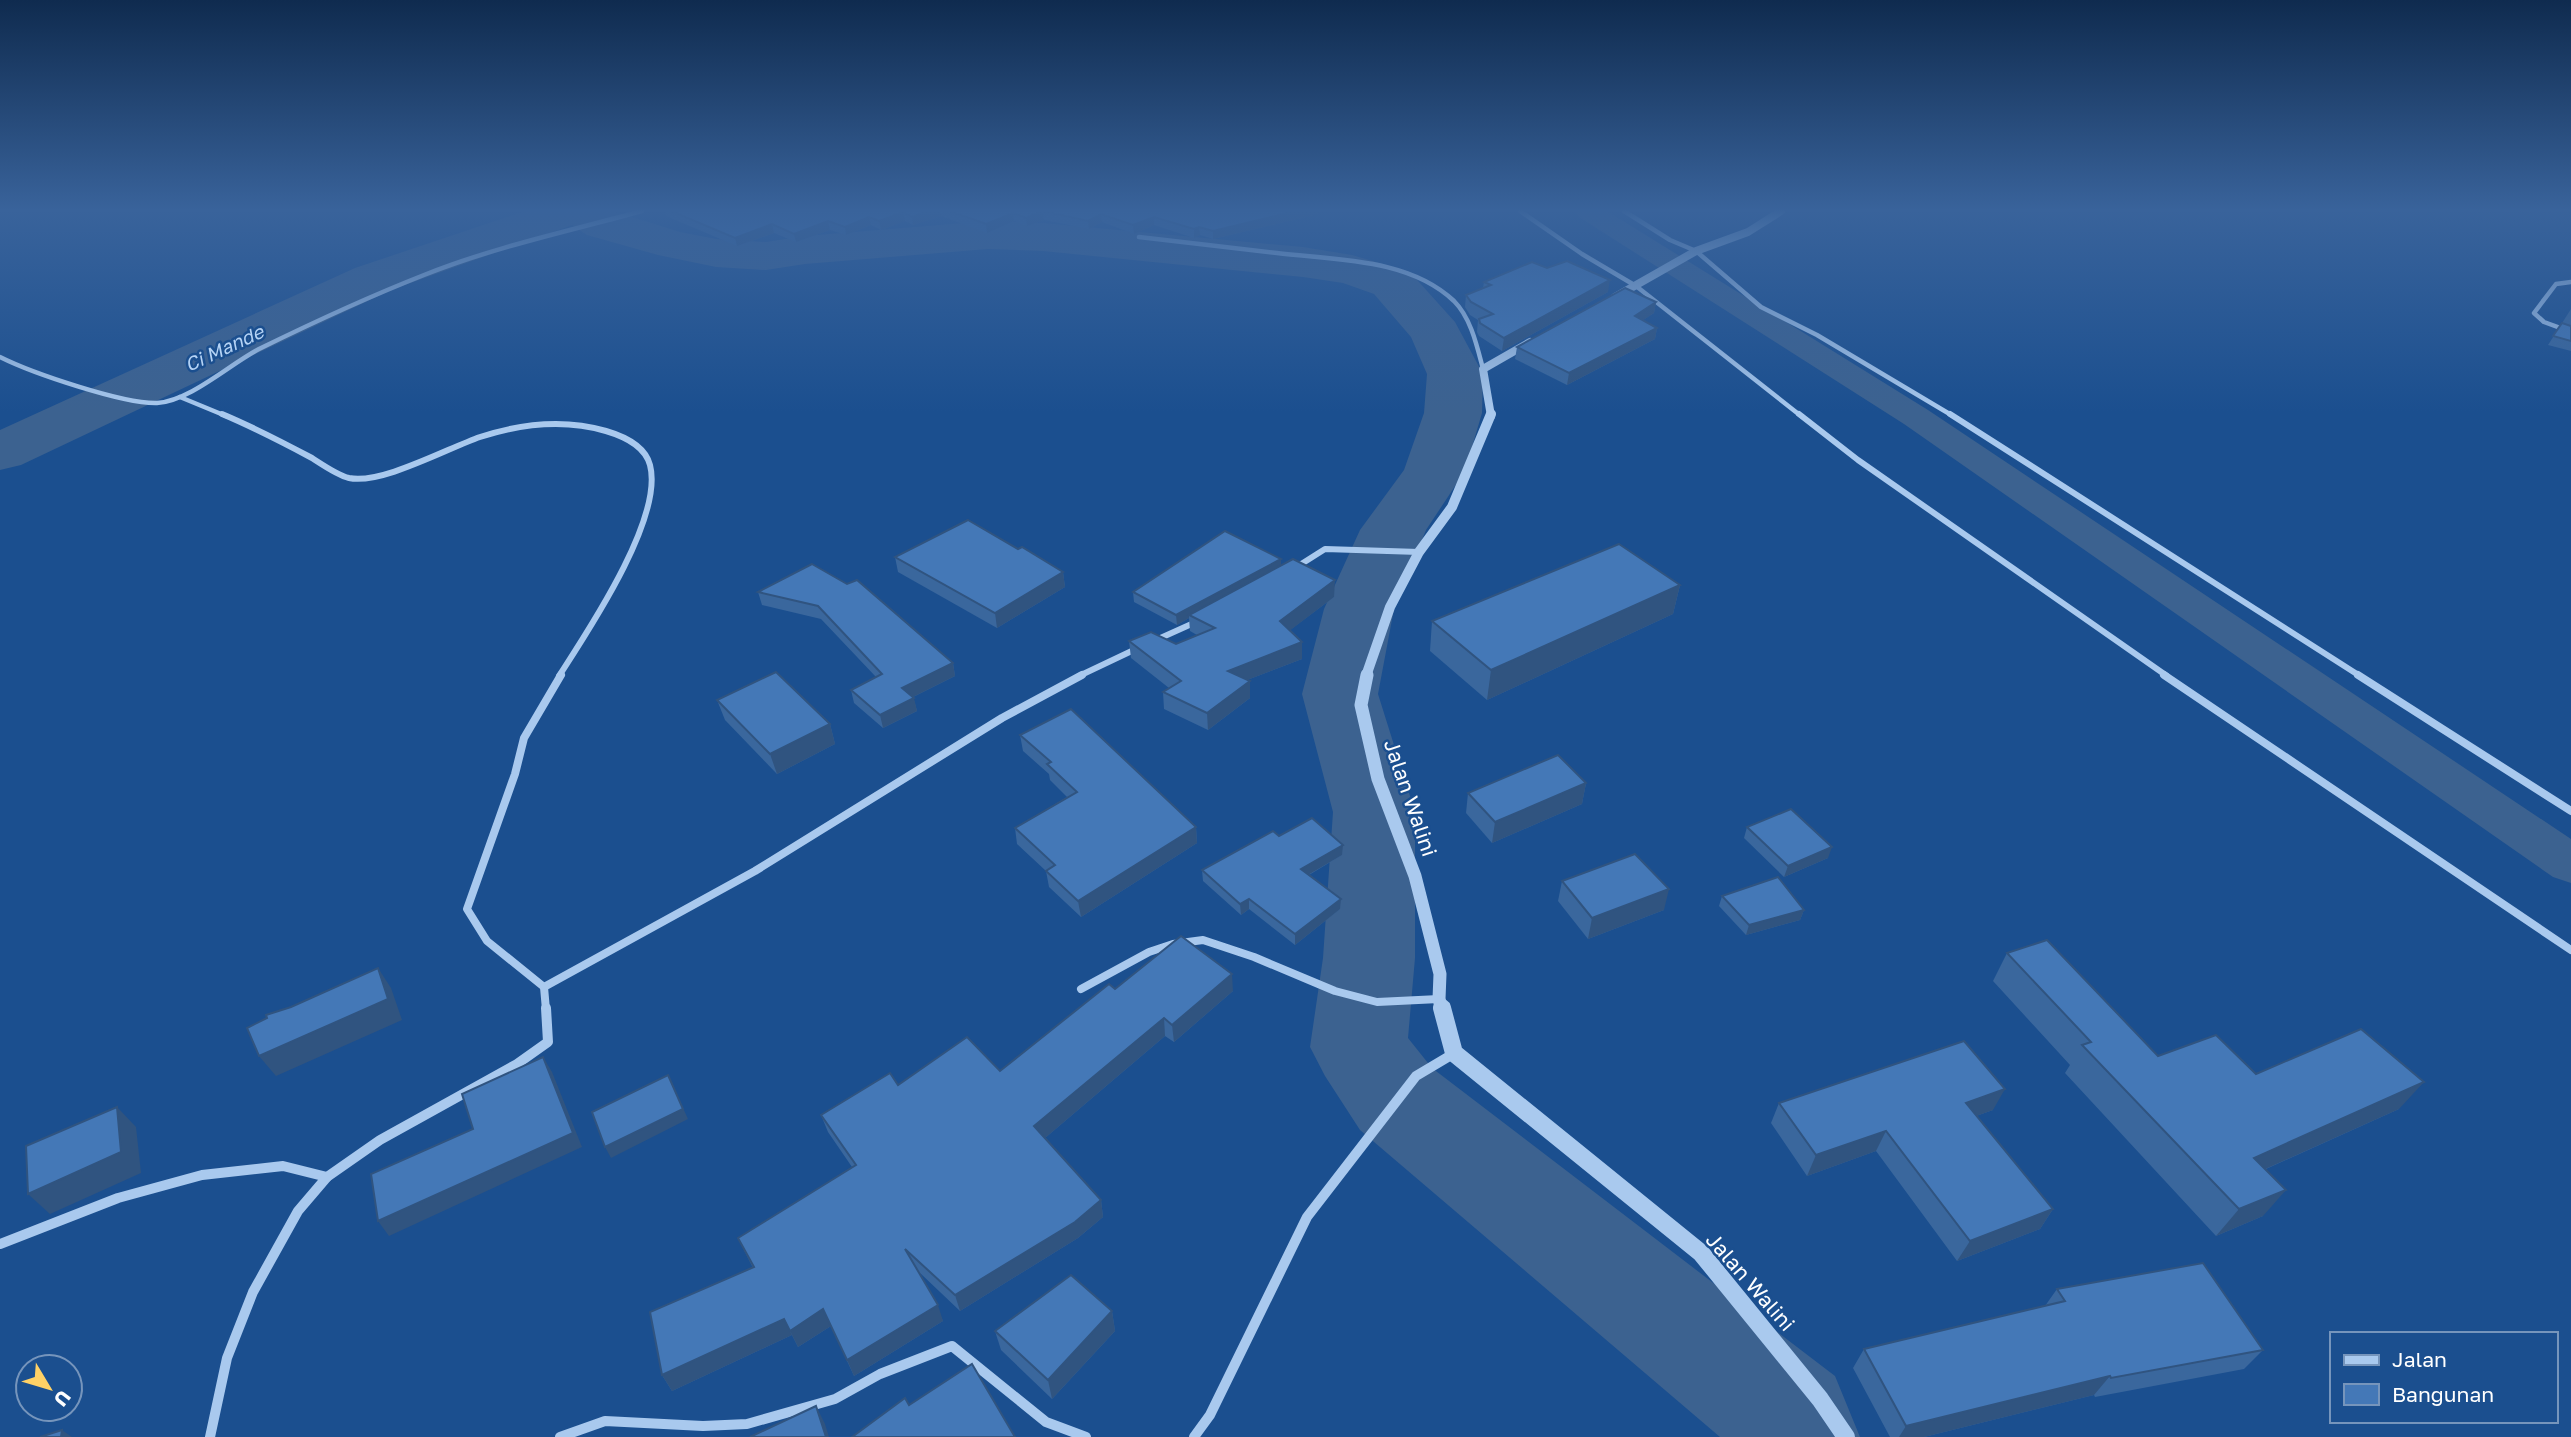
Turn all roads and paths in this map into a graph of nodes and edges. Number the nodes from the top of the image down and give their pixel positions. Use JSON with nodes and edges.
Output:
{"nodes":[{"id":1,"x":417,"y":278,"type":"edge"},
{"id":2,"x":1420,"y":278,"type":"edge"},
{"id":3,"x":1629,"y":278,"type":"edge"},
{"id":4,"x":1650,"y":278,"type":"edge"},
{"id":5,"x":1726,"y":278,"type":"edge"},
{"id":6,"x":2571,"y":282,"type":"edge"},
{"id":7,"x":1640,"y":284,"type":"junction"},
{"id":8,"x":1601,"y":304,"type":"edge"},
{"id":9,"x":2571,"y":332,"type":"edge"},
{"id":10,"x":1544,"y":334,"type":"edge"},
{"id":11,"x":0,"y":357,"type":"edge"},
{"id":12,"x":1483,"y":369,"type":"junction"},
{"id":13,"x":180,"y":397,"type":"junction"},
{"id":14,"x":1419,"y":552,"type":"junction"},
{"id":15,"x":1281,"y":577,"type":"edge"},
{"id":16,"x":1200,"y":620,"type":"edge"},
{"id":17,"x":2571,"y":811,"type":"edge"},
{"id":18,"x":2571,"y":950,"type":"edge"},
{"id":19,"x":544,"y":987,"type":"junction"},
{"id":20,"x":1081,"y":989,"type":"dead end"},
{"id":21,"x":1439,"y":999,"type":"junction"},
{"id":22,"x":1454,"y":1054,"type":"junction"},
{"id":23,"x":327,"y":1177,"type":"junction"},
{"id":24,"x":0,"y":1244,"type":"edge"},
{"id":25,"x":210,"y":1437,"type":"edge"},
{"id":26,"x":560,"y":1437,"type":"edge"},
{"id":27,"x":1086,"y":1437,"type":"edge"},
{"id":28,"x":1194,"y":1437,"type":"edge"},
{"id":29,"x":1846,"y":1437,"type":"edge"}],
"edges":[{"from":1,"to":13,"type":"street"},
{"from":2,"to":12,"type":"street"},
{"from":3,"to":7,"type":"street"},
{"from":4,"to":7,"type":"street"},
{"from":5,"to":17,"type":"street"},
{"from":6,"to":9,"type":"street"},
{"from":7,"to":8,"type":"street"},
{"from":7,"to":18,"type":"street"},
{"from":10,"to":12,"type":"street"},
{"from":11,"to":13,"type":"street"},
{"from":12,"to":14,"type":"street","name":"Jalan Walini"},
{"from":13,"to":19,"type":"street"},
{"from":14,"to":15,"type":"street"},
{"from":14,"to":21,"type":"street","name":"Jalan Walini"},
{"from":16,"to":19,"type":"street"},
{"from":19,"to":23,"type":"street"},
{"from":20,"to":21,"type":"street"},
{"from":21,"to":22,"type":"street","name":"Jalan Walini"},
{"from":22,"to":28,"type":"street"},
{"from":22,"to":29,"type":"street","name":"Jalan Walini"},
{"from":23,"to":24,"type":"street"},
{"from":23,"to":25,"type":"street"},
{"from":26,"to":27,"type":"street"}]}
